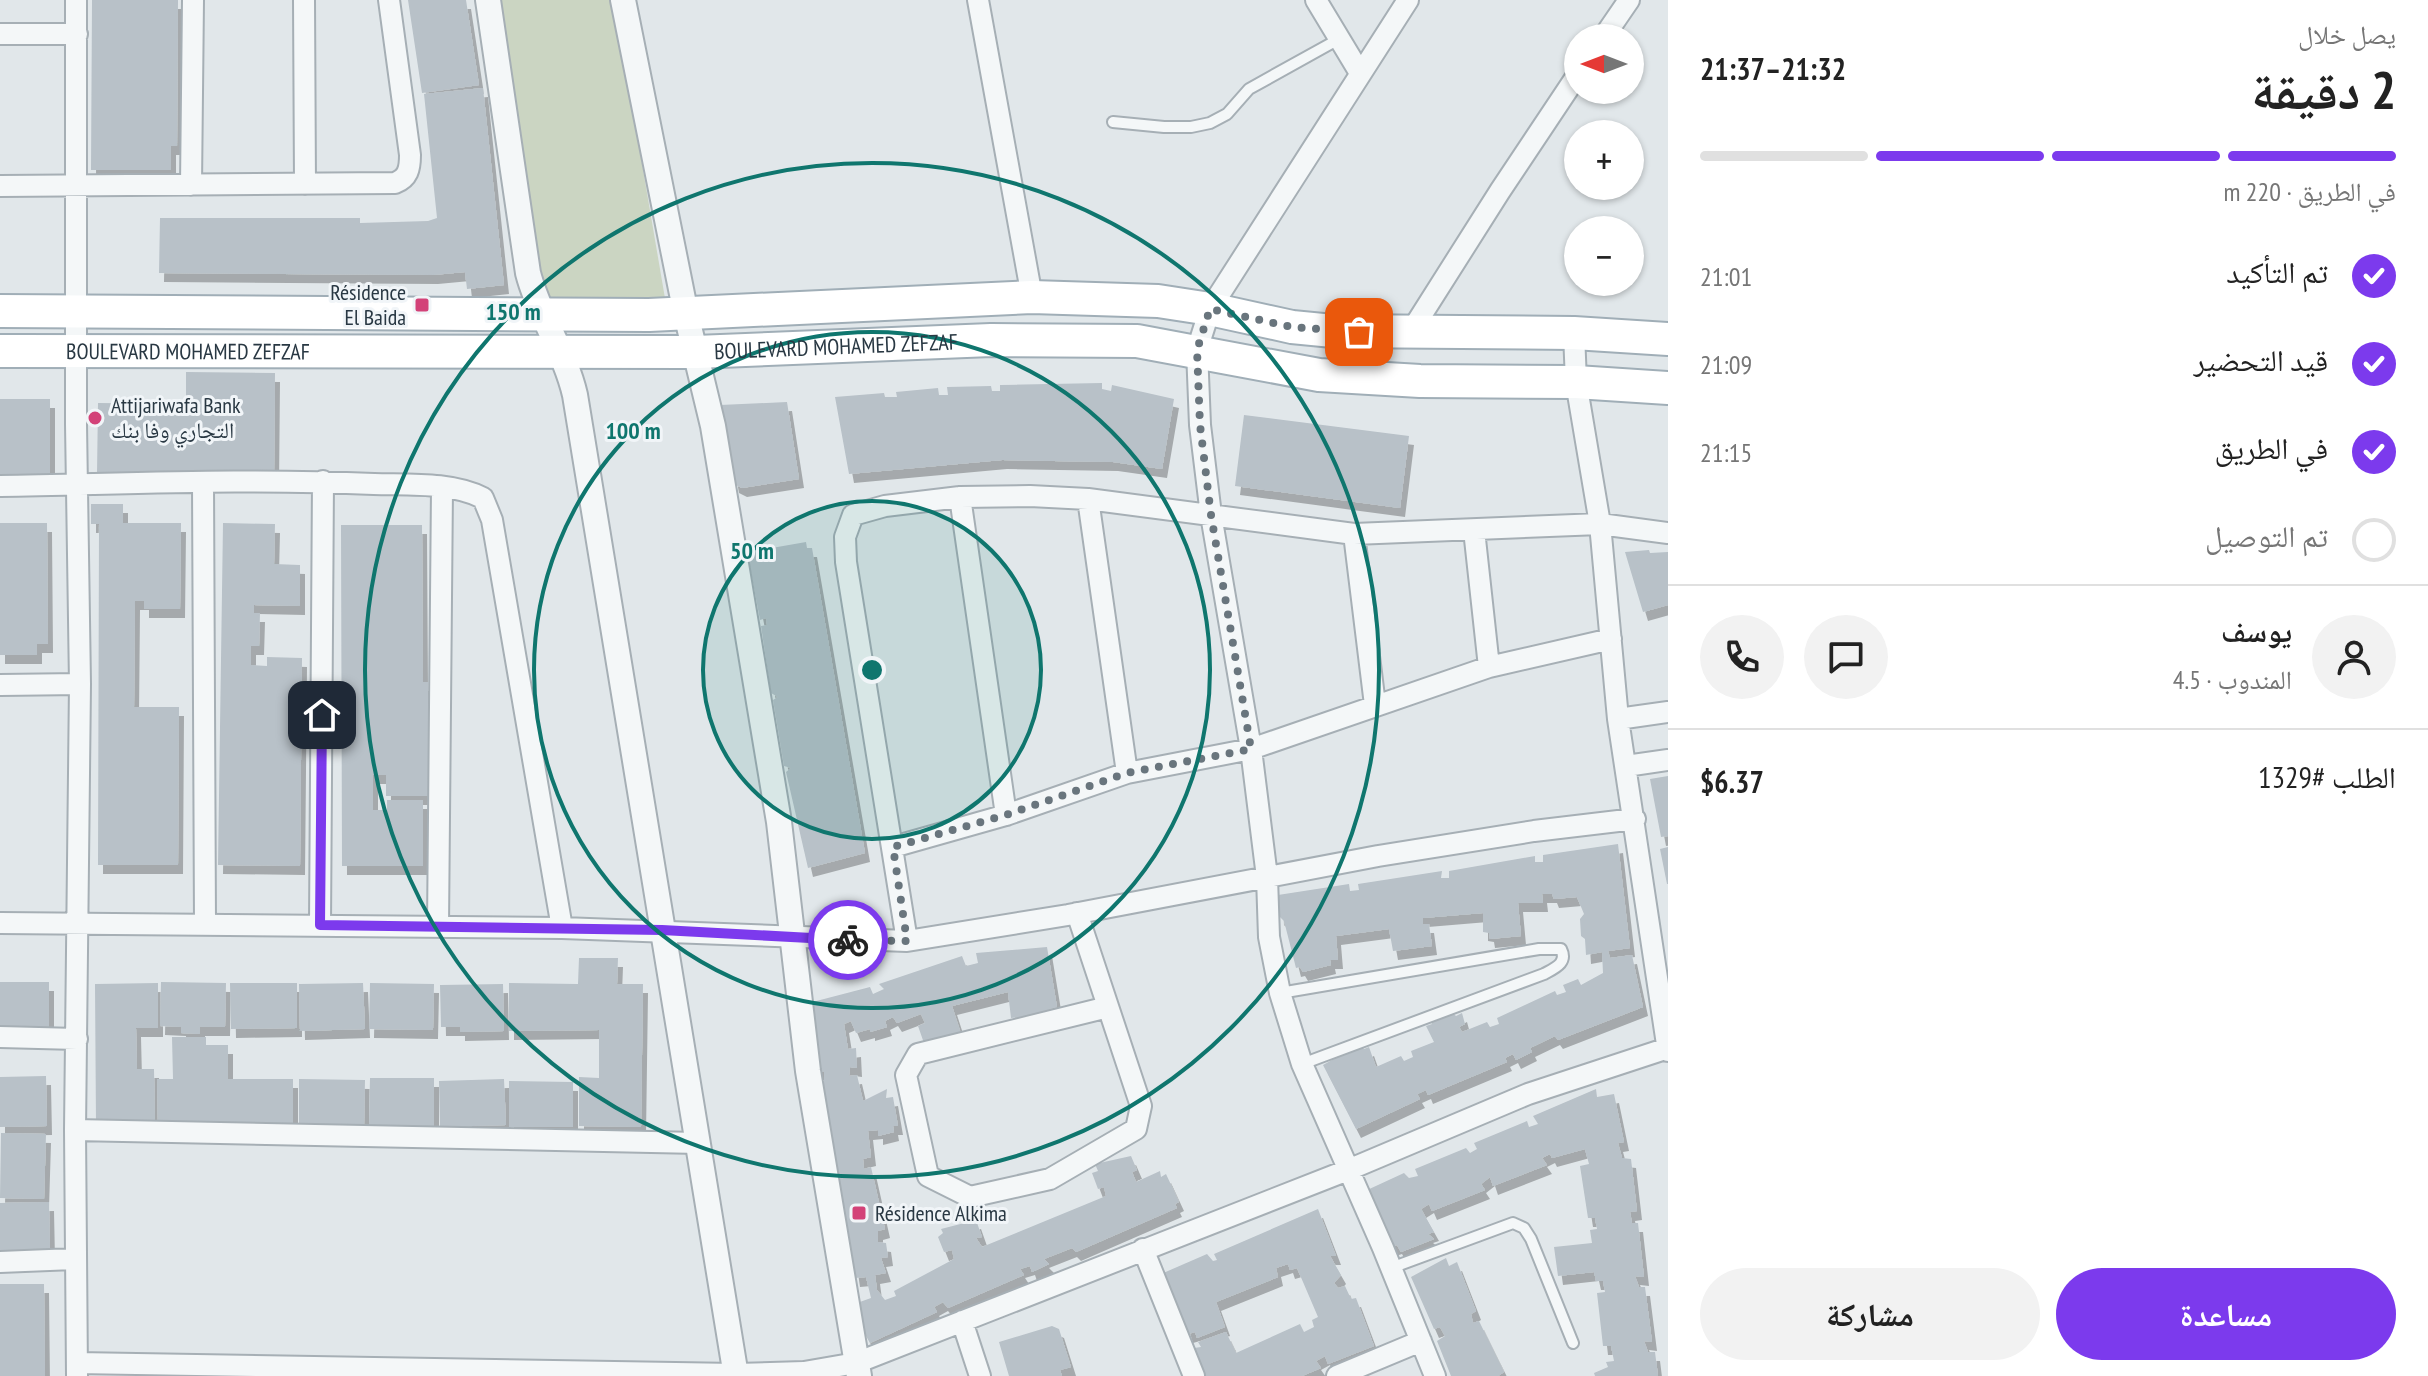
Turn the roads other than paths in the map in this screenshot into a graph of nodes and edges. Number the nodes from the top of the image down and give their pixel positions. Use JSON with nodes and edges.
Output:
{"nodes":[{"id":1,"x":76,"y":0,"type":"edge"},
{"id":2,"x":193,"y":0,"type":"edge"},
{"id":3,"x":304,"y":0,"type":"edge"},
{"id":4,"x":389,"y":0,"type":"edge"},
{"id":5,"x":488,"y":0,"type":"edge"},
{"id":6,"x":623,"y":0,"type":"edge"},
{"id":7,"x":978,"y":0,"type":"edge"},
{"id":8,"x":1316,"y":0,"type":"edge"},
{"id":9,"x":1408,"y":0,"type":"edge"},
{"id":10,"x":1629,"y":0,"type":"edge"},
{"id":11,"x":1613,"y":24,"type":"edge"},
{"id":12,"x":0,"y":34,"type":"edge"},
{"id":13,"x":77,"y":34,"type":"junction"},
{"id":14,"x":1339,"y":39,"type":"junction"},
{"id":15,"x":1360,"y":73,"type":"junction"},
{"id":16,"x":1564,"y":95,"type":"edge"},
{"id":17,"x":1113,"y":122,"type":"dead end"},
{"id":18,"x":305,"y":184,"type":"junction"},
{"id":19,"x":191,"y":185,"type":"junction"},
{"id":20,"x":0,"y":186,"type":"edge"},
{"id":21,"x":77,"y":186,"type":"junction"},
{"id":22,"x":1032,"y":297,"type":"junction"},
{"id":23,"x":1210,"y":309,"type":"junction"},
{"id":24,"x":0,"y":311,"type":"edge"},
{"id":25,"x":76,"y":311,"type":"junction"},
{"id":26,"x":686,"y":314,"type":"junction"},
{"id":27,"x":542,"y":315,"type":"junction"},
{"id":28,"x":1410,"y":333,"type":"junction"},
{"id":29,"x":1574,"y":333,"type":"junction"},
{"id":30,"x":1668,"y":339,"type":"edge"},
{"id":31,"x":1197,"y":350,"type":"junction"},
{"id":32,"x":0,"y":351,"type":"edge"},
{"id":33,"x":560,"y":352,"type":"junction"},
{"id":34,"x":696,"y":352,"type":"junction"},
{"id":35,"x":76,"y":353,"type":"junction"},
{"id":36,"x":1576,"y":382,"type":"junction"},
{"id":37,"x":1668,"y":388,"type":"edge"},
{"id":38,"x":323,"y":481,"type":"junction"},
{"id":39,"x":203,"y":483,"type":"junction"},
{"id":40,"x":76,"y":485,"type":"junction"},
{"id":41,"x":0,"y":486,"type":"edge"},
{"id":42,"x":442,"y":488,"type":"junction"},
{"id":43,"x":960,"y":497,"type":"junction"},
{"id":44,"x":1088,"y":499,"type":"junction"},
{"id":45,"x":1211,"y":515,"type":"junction"},
{"id":46,"x":1600,"y":524,"type":"junction"},
{"id":47,"x":1474,"y":530,"type":"junction"},
{"id":48,"x":1668,"y":533,"type":"edge"},
{"id":49,"x":1354,"y":534,"type":"junction"},
{"id":50,"x":1611,"y":639,"type":"junction"},
{"id":51,"x":1489,"y":667,"type":"junction"},
{"id":52,"x":80,"y":684,"type":"junction"},
{"id":53,"x":0,"y":685,"type":"edge"},
{"id":54,"x":1375,"y":705,"type":"junction"},
{"id":55,"x":1668,"y":712,"type":"edge"},
{"id":56,"x":1618,"y":719,"type":"junction"},
{"id":57,"x":1251,"y":749,"type":"junction"},
{"id":58,"x":1668,"y":760,"type":"edge"},
{"id":59,"x":1626,"y":766,"type":"junction"},
{"id":60,"x":1127,"y":773,"type":"junction"},
{"id":61,"x":1006,"y":815,"type":"junction"},
{"id":62,"x":1635,"y":819,"type":"junction"},
{"id":63,"x":893,"y":847,"type":"junction"},
{"id":64,"x":1267,"y":877,"type":"junction"},
{"id":65,"x":1077,"y":913,"type":"junction"},
{"id":66,"x":0,"y":923,"type":"edge"},
{"id":67,"x":79,"y":923,"type":"junction"},
{"id":68,"x":205,"y":924,"type":"junction"},
{"id":69,"x":320,"y":925,"type":"junction"},
{"id":70,"x":438,"y":926,"type":"junction"},
{"id":71,"x":562,"y":928,"type":"junction"},
{"id":72,"x":662,"y":930,"type":"junction"},
{"id":73,"x":793,"y":936,"type":"junction"},
{"id":74,"x":907,"y":941,"type":"junction"},
{"id":75,"x":1280,"y":993,"type":"junction"},
{"id":76,"x":1108,"y":1007,"type":"junction"},
{"id":77,"x":0,"y":1037,"type":"edge"},
{"id":78,"x":77,"y":1039,"type":"junction"},
{"id":79,"x":1668,"y":1049,"type":"edge"},
{"id":80,"x":1302,"y":1064,"type":"junction"},
{"id":81,"x":75,"y":1130,"type":"junction"},
{"id":82,"x":699,"y":1143,"type":"junction"},
{"id":83,"x":1348,"y":1170,"type":"junction"},
{"id":84,"x":1143,"y":1249,"type":"junction"},
{"id":85,"x":74,"y":1259,"type":"junction"},
{"id":86,"x":0,"y":1262,"type":"edge"},
{"id":87,"x":1391,"y":1268,"type":"junction"},
{"id":88,"x":962,"y":1321,"type":"junction"},
{"id":89,"x":1421,"y":1341,"type":"junction"},
{"id":90,"x":1573,"y":1343,"type":"dead end"},
{"id":91,"x":77,"y":1369,"type":"edge"},
{"id":92,"x":858,"y":1369,"type":"edge"},
{"id":93,"x":736,"y":1375,"type":"edge"},
{"id":94,"x":980,"y":1376,"type":"edge"},
{"id":95,"x":1194,"y":1376,"type":"edge"},
{"id":96,"x":1337,"y":1376,"type":"edge"},
{"id":97,"x":1435,"y":1376,"type":"edge"}],
"edges":[{"from":1,"to":13,"type":"street"},
{"from":2,"to":19,"type":"street"},
{"from":3,"to":18,"type":"street"},
{"from":4,"to":18,"type":"street"},
{"from":5,"to":27,"type":"street"},
{"from":6,"to":26,"type":"street"},
{"from":7,"to":22,"type":"street"},
{"from":8,"to":14,"type":"street"},
{"from":9,"to":15,"type":"street"},
{"from":10,"to":11,"type":"street"},
{"from":12,"to":13,"type":"street"},
{"from":13,"to":21,"type":"street"},
{"from":14,"to":15,"type":"street"},
{"from":14,"to":17,"type":"lane"},
{"from":15,"to":23,"type":"street"},
{"from":16,"to":28,"type":"street"},
{"from":18,"to":19,"type":"street"},
{"from":19,"to":21,"type":"street"},
{"from":20,"to":21,"type":"street"},
{"from":21,"to":25,"type":"street"},
{"from":22,"to":23,"type":"main road","name":"BOULEVARD MOHAMED ZEFZAF"},
{"from":22,"to":26,"type":"main road","name":"BOULEVARD MOHAMED ZEFZAF"},
{"from":23,"to":28,"type":"main road","name":"BOULEVARD MOHAMED ZEFZAF"},
{"from":23,"to":31,"type":"street"},
{"from":24,"to":25,"type":"main road","name":"BOULEVARD MOHAMED ZEFZAF"},
{"from":25,"to":27,"type":"main road","name":"BOULEVARD MOHAMED ZEFZAF"},
{"from":25,"to":35,"type":"street"},
{"from":26,"to":27,"type":"main road","name":"BOULEVARD MOHAMED ZEFZAF"},
{"from":26,"to":34,"type":"street"},
{"from":27,"to":33,"type":"street"},
{"from":28,"to":29,"type":"main road","name":"BOULEVARD MOHAMED ZEFZAF"},
{"from":29,"to":30,"type":"main road","name":"BOULEVARD MOHAMED ZEFZAF"},
{"from":29,"to":36,"type":"street"},
{"from":31,"to":34,"type":"main road","name":"BOULEVARD MOHAMED ZEFZAF"},
{"from":31,"to":36,"type":"main road","name":"BOULEVARD MOHAMED ZEFZAF"},
{"from":31,"to":45,"type":"street"},
{"from":32,"to":35,"type":"main road","name":"BOULEVARD MOHAMED ZEFZAF"},
{"from":33,"to":34,"type":"main road","name":"BOULEVARD MOHAMED ZEFZAF"},
{"from":33,"to":35,"type":"main road","name":"BOULEVARD MOHAMED ZEFZAF"},
{"from":33,"to":72,"type":"street"},
{"from":34,"to":73,"type":"street"},
{"from":35,"to":40,"type":"street"},
{"from":36,"to":37,"type":"main road","name":"BOULEVARD MOHAMED ZEFZAF"},
{"from":36,"to":46,"type":"street"},
{"from":38,"to":39,"type":"street"},
{"from":38,"to":42,"type":"street"},
{"from":38,"to":69,"type":"street"},
{"from":39,"to":40,"type":"street"},
{"from":39,"to":68,"type":"street"},
{"from":40,"to":41,"type":"street"},
{"from":40,"to":52,"type":"street"},
{"from":42,"to":70,"type":"street"},
{"from":42,"to":71,"type":"street"},
{"from":43,"to":44,"type":"street"},
{"from":43,"to":61,"type":"street"},
{"from":43,"to":63,"type":"street"},
{"from":44,"to":45,"type":"street"},
{"from":44,"to":60,"type":"street"},
{"from":45,"to":49,"type":"street"},
{"from":45,"to":57,"type":"street"},
{"from":46,"to":47,"type":"street"},
{"from":46,"to":48,"type":"street"},
{"from":46,"to":50,"type":"street"},
{"from":47,"to":49,"type":"street"},
{"from":47,"to":51,"type":"street"},
{"from":49,"to":54,"type":"street"},
{"from":50,"to":51,"type":"street"},
{"from":50,"to":56,"type":"street"},
{"from":51,"to":54,"type":"street"},
{"from":52,"to":53,"type":"street"},
{"from":52,"to":67,"type":"street"},
{"from":54,"to":57,"type":"street"},
{"from":55,"to":56,"type":"street"},
{"from":56,"to":59,"type":"street"},
{"from":57,"to":60,"type":"street"},
{"from":57,"to":64,"type":"street"},
{"from":58,"to":59,"type":"street"},
{"from":59,"to":62,"type":"street"},
{"from":60,"to":61,"type":"street"},
{"from":61,"to":63,"type":"street"},
{"from":62,"to":64,"type":"street"},
{"from":62,"to":79,"type":"street"},
{"from":63,"to":74,"type":"street"},
{"from":64,"to":65,"type":"street"},
{"from":64,"to":75,"type":"street"},
{"from":65,"to":74,"type":"street"},
{"from":65,"to":76,"type":"street"},
{"from":66,"to":67,"type":"street"},
{"from":67,"to":68,"type":"street"},
{"from":67,"to":78,"type":"street"},
{"from":68,"to":69,"type":"street"},
{"from":69,"to":70,"type":"street"},
{"from":70,"to":71,"type":"street"},
{"from":71,"to":72,"type":"street"},
{"from":72,"to":73,"type":"street"},
{"from":72,"to":82,"type":"street"},
{"from":73,"to":74,"type":"street"},
{"from":73,"to":92,"type":"street"},
{"from":75,"to":80,"type":"street"},
{"from":75,"to":80,"type":"lane"},
{"from":76,"to":76,"type":"street"},
{"from":77,"to":78,"type":"street"},
{"from":78,"to":81,"type":"street"},
{"from":79,"to":83,"type":"street"},
{"from":80,"to":83,"type":"street"},
{"from":81,"to":82,"type":"street"},
{"from":81,"to":85,"type":"street"},
{"from":82,"to":93,"type":"street"},
{"from":83,"to":84,"type":"street"},
{"from":83,"to":87,"type":"street"},
{"from":84,"to":88,"type":"street"},
{"from":84,"to":95,"type":"street"},
{"from":85,"to":86,"type":"street"},
{"from":85,"to":91,"type":"street"},
{"from":87,"to":89,"type":"street"},
{"from":87,"to":90,"type":"lane"},
{"from":88,"to":92,"type":"street"},
{"from":88,"to":94,"type":"street"},
{"from":89,"to":96,"type":"street"},
{"from":89,"to":97,"type":"street"},
{"from":91,"to":93,"type":"street"},
{"from":92,"to":93,"type":"street"}]}
